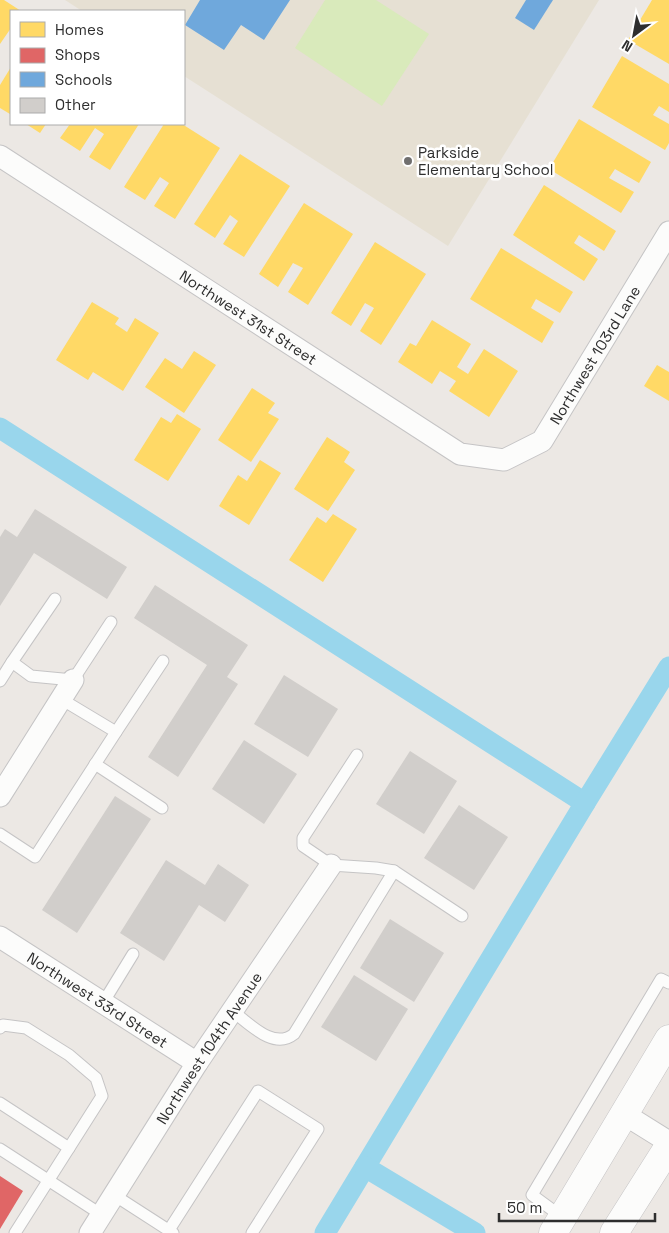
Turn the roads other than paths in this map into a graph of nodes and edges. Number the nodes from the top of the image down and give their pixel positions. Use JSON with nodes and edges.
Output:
{"nodes":[{"id":1,"x":0,"y":156,"type":"edge"},
{"id":2,"x":669,"y":232,"type":"edge"},
{"id":3,"x":504,"y":460,"type":"joint"},
{"id":4,"x":55,"y":599,"type":"dead end"},
{"id":5,"x":111,"y":622,"type":"dead end"},
{"id":6,"x":163,"y":661,"type":"dead end"},
{"id":7,"x":12,"y":662,"type":"junction"},
{"id":8,"x":73,"y":680,"type":"junction"},
{"id":9,"x":0,"y":681,"type":"edge"},
{"id":10,"x":61,"y":699,"type":"junction"},
{"id":11,"x":116,"y":732,"type":"junction"},
{"id":12,"x":357,"y":755,"type":"dead end"},
{"id":13,"x":95,"y":764,"type":"junction"},
{"id":14,"x":0,"y":796,"type":"edge"},
{"id":15,"x":162,"y":808,"type":"dead end"},
{"id":16,"x":0,"y":834,"type":"edge"},
{"id":17,"x":331,"y":865,"type":"junction"},
{"id":18,"x":394,"y":872,"type":"junction"},
{"id":19,"x":462,"y":916,"type":"dead end"},
{"id":20,"x":0,"y":937,"type":"edge"},
{"id":21,"x":133,"y":954,"type":"dead end"},
{"id":22,"x":669,"y":983,"type":"edge"},
{"id":23,"x":103,"y":1003,"type":"junction"},
{"id":24,"x":232,"y":1010,"type":"junction"},
{"id":25,"x":0,"y":1028,"type":"edge"},
{"id":26,"x":669,"y":1039,"type":"edge"},
{"id":27,"x":197,"y":1063,"type":"junction"},
{"id":28,"x":0,"y":1103,"type":"edge"},
{"id":29,"x":624,"y":1114,"type":"junction"},
{"id":30,"x":669,"y":1144,"type":"edge"},
{"id":31,"x":69,"y":1148,"type":"junction"},
{"id":32,"x":0,"y":1149,"type":"edge"},
{"id":33,"x":48,"y":1180,"type":"junction"},
{"id":34,"x":114,"y":1195,"type":"junction"},
{"id":35,"x":102,"y":1215,"type":"junction"},
{"id":36,"x":558,"y":1225,"type":"edge"},
{"id":37,"x":171,"y":1232,"type":"edge"},
{"id":38,"x":14,"y":1233,"type":"edge"},
{"id":39,"x":90,"y":1233,"type":"edge"},
{"id":40,"x":252,"y":1233,"type":"edge"},
{"id":41,"x":614,"y":1233,"type":"edge"}],
"edges":[{"from":1,"to":3,"type":"street","name":"Northwest 31st Street"},
{"from":2,"to":3,"type":"street","name":"Northwest 103rd Lane"},
{"from":4,"to":7,"type":"lane"},
{"from":5,"to":8,"type":"lane"},
{"from":6,"to":11,"type":"lane"},
{"from":7,"to":8,"type":"lane"},
{"from":7,"to":9,"type":"lane"},
{"from":8,"to":10,"type":"street"},
{"from":10,"to":11,"type":"lane"},
{"from":10,"to":14,"type":"street"},
{"from":11,"to":13,"type":"lane"},
{"from":12,"to":17,"type":"lane"},
{"from":13,"to":15,"type":"lane"},
{"from":13,"to":16,"type":"lane"},
{"from":17,"to":18,"type":"lane"},
{"from":17,"to":24,"type":"street","name":"Northwest 104th Avenue"},
{"from":18,"to":19,"type":"lane"},
{"from":18,"to":24,"type":"lane"},
{"from":20,"to":23,"type":"street","name":"Northwest 33rd Street"},
{"from":21,"to":23,"type":"lane"},
{"from":22,"to":36,"type":"lane"},
{"from":23,"to":27,"type":"street","name":"Northwest 33rd Street"},
{"from":24,"to":27,"type":"street","name":"Northwest 104th Avenue"},
{"from":25,"to":31,"type":"lane"},
{"from":26,"to":29,"type":"main road"},
{"from":27,"to":34,"type":"street","name":"Northwest 104th Avenue"},
{"from":28,"to":31,"type":"lane"},
{"from":29,"to":30,"type":"street"},
{"from":29,"to":36,"type":"main road"},
{"from":30,"to":41,"type":"main road"},
{"from":31,"to":33,"type":"lane"},
{"from":32,"to":33,"type":"lane"},
{"from":33,"to":35,"type":"lane"},
{"from":33,"to":38,"type":"lane"},
{"from":34,"to":35,"type":"street","name":"Northwest 104th Avenue"},
{"from":34,"to":37,"type":"lane"},
{"from":35,"to":39,"type":"street","name":"Northwest 104th Avenue"},
{"from":37,"to":40,"type":"lane"}]}
